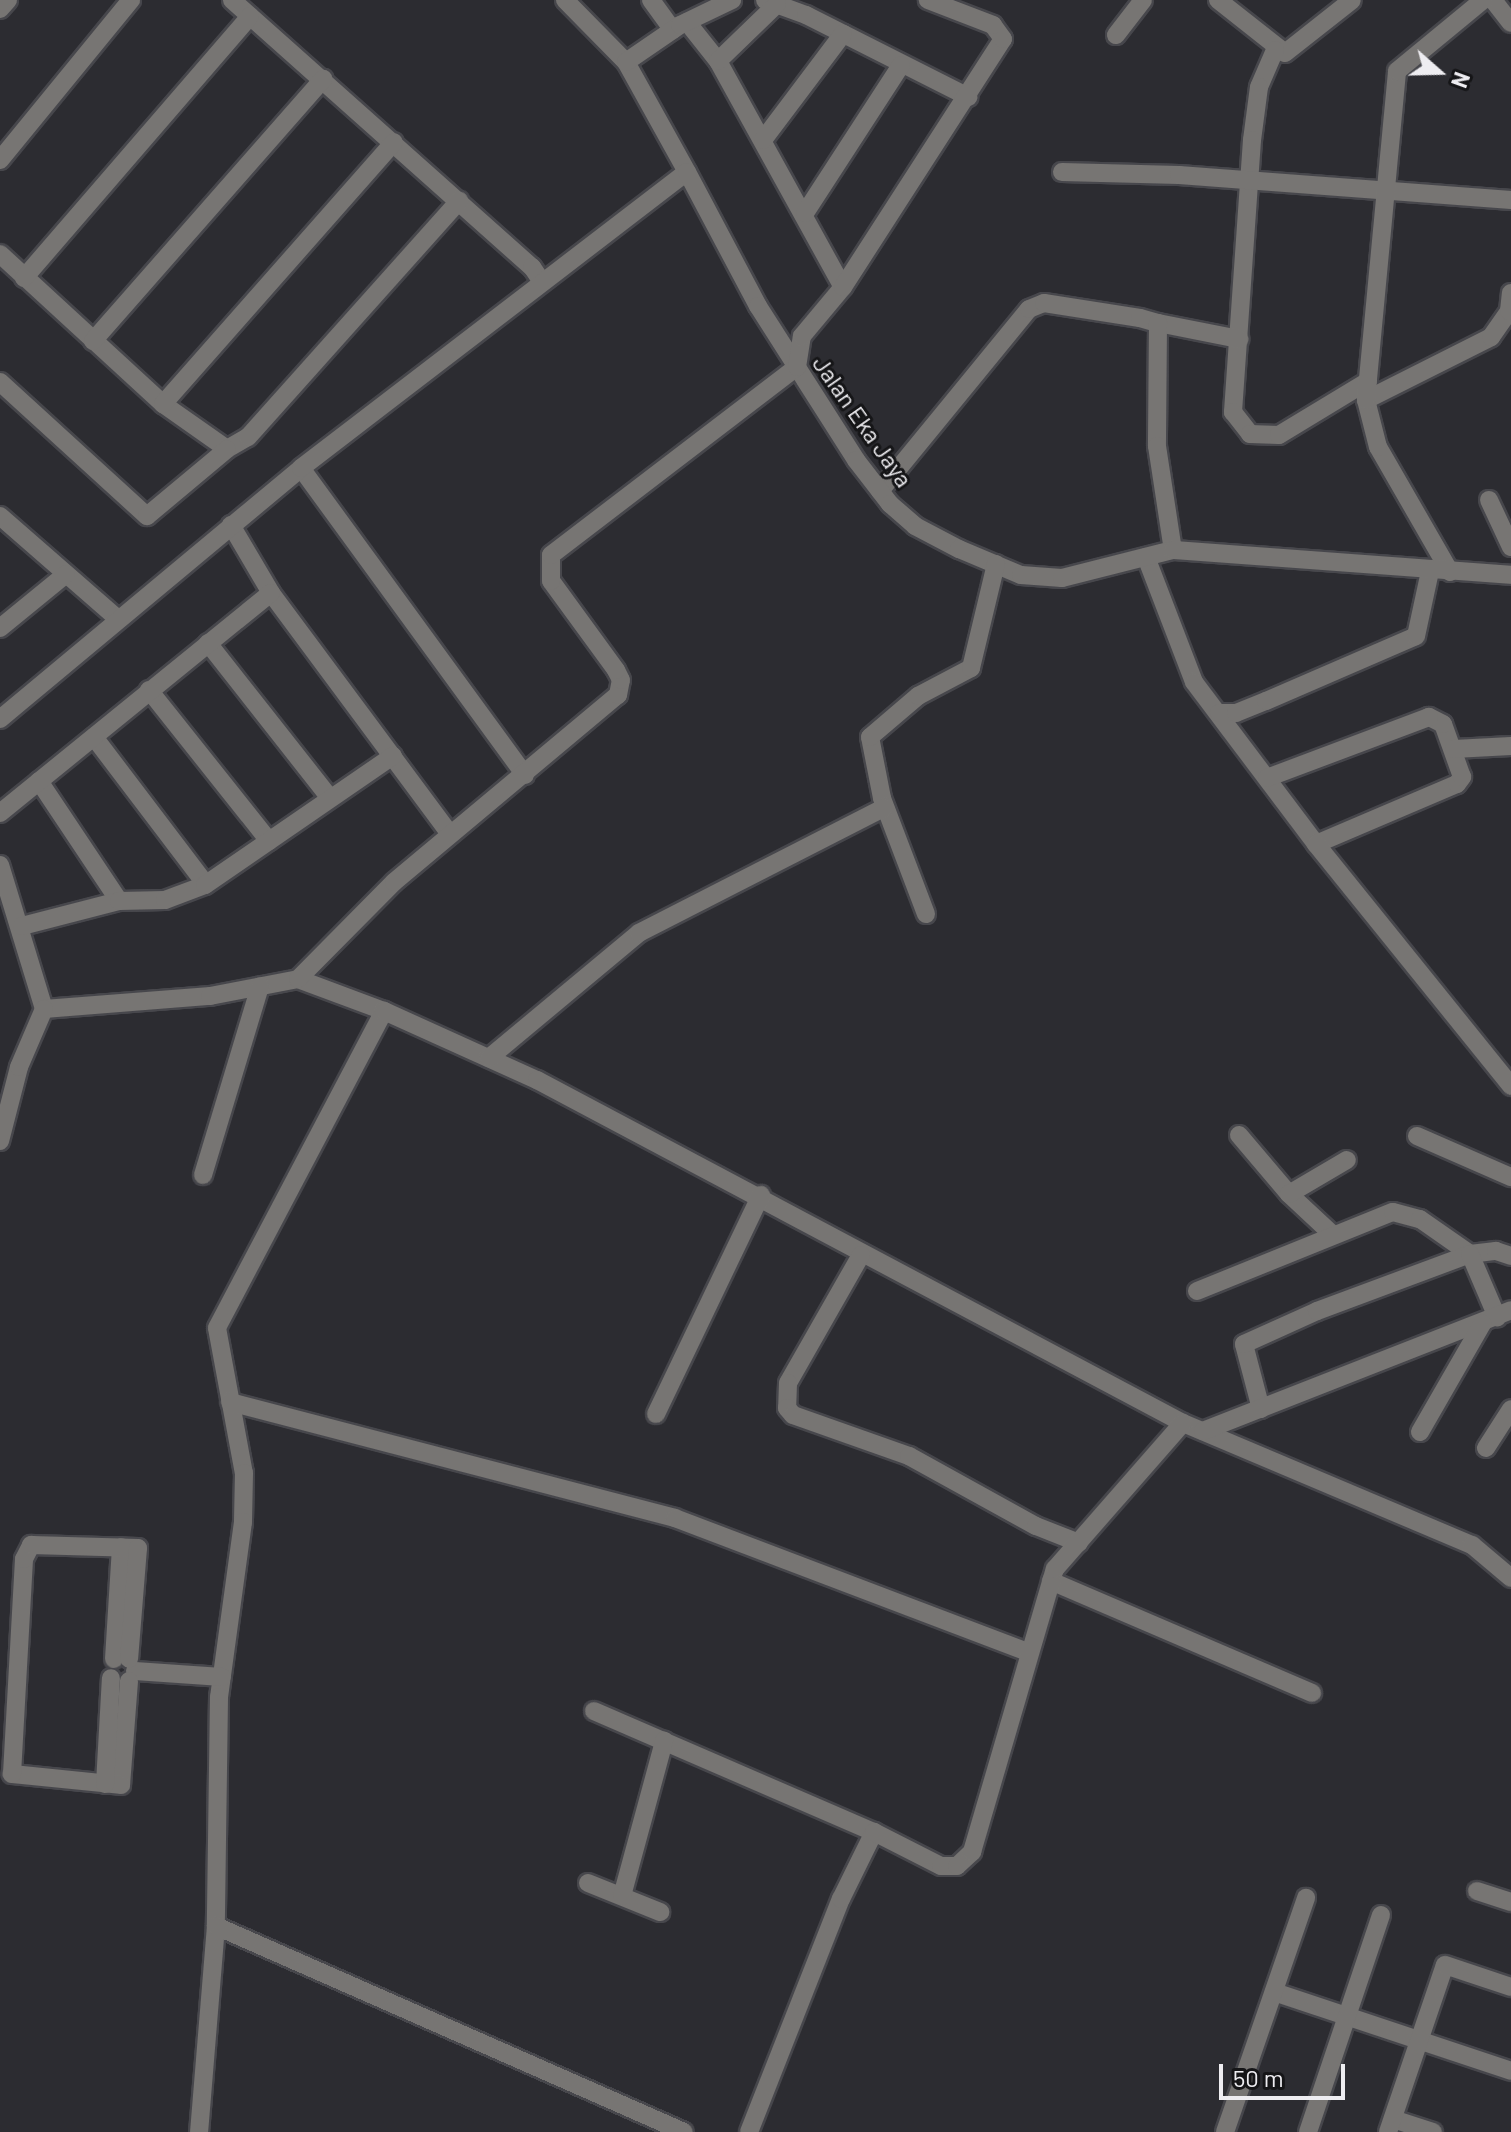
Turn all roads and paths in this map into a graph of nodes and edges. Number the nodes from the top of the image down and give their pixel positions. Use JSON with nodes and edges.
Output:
{"nodes":[{"id":1,"x":8,"y":0,"type":"edge"},
{"id":2,"x":131,"y":0,"type":"edge"},
{"id":3,"x":232,"y":0,"type":"edge"},
{"id":4,"x":565,"y":0,"type":"edge"},
{"id":5,"x":651,"y":0,"type":"edge"},
{"id":6,"x":732,"y":0,"type":"edge"},
{"id":7,"x":928,"y":0,"type":"edge"},
{"id":8,"x":1143,"y":0,"type":"edge"},
{"id":9,"x":1218,"y":0,"type":"edge"},
{"id":10,"x":1351,"y":0,"type":"edge"},
{"id":11,"x":1483,"y":0,"type":"edge"},
{"id":12,"x":1493,"y":0,"type":"edge"},
{"id":13,"x":771,"y":2,"type":"edge"},
{"id":14,"x":0,"y":9,"type":"edge"},
{"id":15,"x":250,"y":16,"type":"junction"},
{"id":16,"x":1511,"y":23,"type":"edge"},
{"id":17,"x":680,"y":26,"type":"junction"},
{"id":18,"x":843,"y":34,"type":"junction"},
{"id":19,"x":1116,"y":35,"type":"dead end"},
{"id":20,"x":1275,"y":50,"type":"junction"},
{"id":21,"x":718,"y":61,"type":"junction"},
{"id":22,"x":626,"y":62,"type":"junction"},
{"id":23,"x":901,"y":65,"type":"junction"},
{"id":24,"x":323,"y":79,"type":"junction"},
{"id":25,"x":968,"y":97,"type":"junction"},
{"id":26,"x":763,"y":140,"type":"junction"},
{"id":27,"x":394,"y":142,"type":"junction"},
{"id":28,"x":0,"y":160,"type":"edge"},
{"id":29,"x":687,"y":172,"type":"junction"},
{"id":30,"x":1062,"y":172,"type":"dead end"},
{"id":31,"x":1250,"y":181,"type":"junction"},
{"id":32,"x":1388,"y":190,"type":"junction"},
{"id":33,"x":1511,"y":200,"type":"edge"},
{"id":34,"x":459,"y":201,"type":"junction"},
{"id":35,"x":805,"y":213,"type":"junction"},
{"id":36,"x":0,"y":254,"type":"edge"},
{"id":37,"x":24,"y":278,"type":"junction"},
{"id":38,"x":542,"y":282,"type":"junction"},
{"id":39,"x":843,"y":287,"type":"junction"},
{"id":40,"x":1511,"y":293,"type":"edge"},
{"id":41,"x":1158,"y":323,"type":"junction"},
{"id":42,"x":1239,"y":339,"type":"junction"},
{"id":43,"x":93,"y":341,"type":"junction"},
{"id":44,"x":797,"y":367,"type":"junction"},
{"id":45,"x":1368,"y":381,"type":"junction"},
{"id":46,"x":0,"y":382,"type":"edge"},
{"id":47,"x":1366,"y":400,"type":"junction"},
{"id":48,"x":163,"y":404,"type":"junction"},
{"id":49,"x":227,"y":449,"type":"junction"},
{"id":50,"x":301,"y":468,"type":"junction"},
{"id":51,"x":880,"y":491,"type":"junction"},
{"id":52,"x":1489,"y":500,"type":"dead end"},
{"id":53,"x":0,"y":516,"type":"edge"},
{"id":54,"x":231,"y":525,"type":"junction"},
{"id":55,"x":1511,"y":547,"type":"edge"},
{"id":56,"x":1173,"y":550,"type":"junction"},
{"id":57,"x":1146,"y":557,"type":"junction"},
{"id":58,"x":996,"y":564,"type":"junction"},
{"id":59,"x":1430,"y":571,"type":"junction"},
{"id":60,"x":1450,"y":572,"type":"junction"},
{"id":61,"x":66,"y":574,"type":"junction"},
{"id":62,"x":1511,"y":575,"type":"edge"},
{"id":63,"x":271,"y":593,"type":"junction"},
{"id":64,"x":118,"y":619,"type":"junction"},
{"id":65,"x":0,"y":628,"type":"edge"},
{"id":66,"x":208,"y":643,"type":"junction"},
{"id":67,"x":149,"y":690,"type":"junction"},
{"id":68,"x":1219,"y":713,"type":"junction"},
{"id":69,"x":0,"y":719,"type":"edge"},
{"id":70,"x":94,"y":737,"type":"junction"},
{"id":71,"x":1511,"y":746,"type":"edge"},
{"id":72,"x":1454,"y":749,"type":"junction"},
{"id":73,"x":393,"y":756,"type":"junction"},
{"id":74,"x":525,"y":775,"type":"junction"},
{"id":75,"x":1267,"y":778,"type":"junction"},
{"id":76,"x":39,"y":781,"type":"junction"},
{"id":77,"x":330,"y":798,"type":"junction"},
{"id":78,"x":885,"y":807,"type":"junction"},
{"id":79,"x":0,"y":813,"type":"edge"},
{"id":80,"x":450,"y":834,"type":"junction"},
{"id":81,"x":269,"y":841,"type":"junction"},
{"id":82,"x":1316,"y":844,"type":"junction"},
{"id":83,"x":0,"y":865,"type":"edge"},
{"id":84,"x":204,"y":882,"type":"junction"},
{"id":85,"x":119,"y":901,"type":"junction"},
{"id":86,"x":926,"y":914,"type":"dead end"},
{"id":87,"x":22,"y":926,"type":"junction"},
{"id":88,"x":298,"y":979,"type":"junction"},
{"id":89,"x":260,"y":986,"type":"junction"},
{"id":90,"x":44,"y":1009,"type":"junction"},
{"id":91,"x":384,"y":1011,"type":"junction"},
{"id":92,"x":489,"y":1058,"type":"junction"},
{"id":93,"x":8,"y":1076,"type":"edge"},
{"id":94,"x":1511,"y":1086,"type":"edge"},
{"id":95,"x":1239,"y":1135,"type":"dead end"},
{"id":96,"x":1417,"y":1136,"type":"dead end"},
{"id":97,"x":0,"y":1141,"type":"edge"},
{"id":98,"x":1347,"y":1160,"type":"dead end"},
{"id":99,"x":203,"y":1175,"type":"dead end"},
{"id":100,"x":1511,"y":1177,"type":"edge"},
{"id":101,"x":1289,"y":1194,"type":"junction"},
{"id":102,"x":761,"y":1195,"type":"junction"},
{"id":103,"x":1333,"y":1235,"type":"junction"},
{"id":104,"x":1470,"y":1254,"type":"junction"},
{"id":105,"x":861,"y":1255,"type":"junction"},
{"id":106,"x":1511,"y":1256,"type":"edge"},
{"id":107,"x":1197,"y":1291,"type":"dead end"},
{"id":108,"x":1497,"y":1317,"type":"edge"},
{"id":109,"x":230,"y":1402,"type":"junction"},
{"id":110,"x":1261,"y":1409,"type":"junction"},
{"id":111,"x":1511,"y":1409,"type":"edge"},
{"id":112,"x":656,"y":1414,"type":"dead end"},
{"id":113,"x":1183,"y":1423,"type":"junction"},
{"id":114,"x":1203,"y":1431,"type":"junction"},
{"id":115,"x":1420,"y":1432,"type":"dead end"},
{"id":116,"x":1486,"y":1448,"type":"dead end"},
{"id":117,"x":1079,"y":1543,"type":"junction"},
{"id":118,"x":1511,"y":1578,"type":"edge"},
{"id":119,"x":1051,"y":1581,"type":"junction"},
{"id":120,"x":1027,"y":1652,"type":"junction"},
{"id":121,"x":124,"y":1670,"type":"junction"},
{"id":122,"x":222,"y":1677,"type":"junction"},
{"id":123,"x":1312,"y":1693,"type":"dead end"},
{"id":124,"x":594,"y":1711,"type":"dead end"},
{"id":125,"x":664,"y":1741,"type":"junction"},
{"id":126,"x":874,"y":1832,"type":"junction"},
{"id":127,"x":588,"y":1883,"type":"dead end"},
{"id":128,"x":1477,"y":1891,"type":"dead end"},
{"id":129,"x":622,"y":1896,"type":"junction"},
{"id":130,"x":1306,"y":1898,"type":"dead end"},
{"id":131,"x":1511,"y":1902,"type":"edge"},
{"id":132,"x":660,"y":1912,"type":"dead end"},
{"id":133,"x":1381,"y":1915,"type":"dead end"},
{"id":134,"x":216,"y":1926,"type":"junction"},
{"id":135,"x":1511,"y":1987,"type":"edge"},
{"id":136,"x":1274,"y":1992,"type":"junction"},
{"id":137,"x":1347,"y":2016,"type":"junction"},
{"id":138,"x":1419,"y":2040,"type":"junction"},
{"id":139,"x":1511,"y":2071,"type":"edge"},
{"id":140,"x":1390,"y":2125,"type":"edge"},
{"id":141,"x":199,"y":2132,"type":"edge"},
{"id":142,"x":684,"y":2132,"type":"edge"},
{"id":143,"x":749,"y":2132,"type":"edge"},
{"id":144,"x":1225,"y":2132,"type":"edge"},
{"id":145,"x":1308,"y":2132,"type":"edge"},
{"id":146,"x":1433,"y":2132,"type":"edge"}],
"edges":[{"from":1,"to":14,"type":"street"},
{"from":2,"to":28,"type":"street"},
{"from":3,"to":15,"type":"street"},
{"from":4,"to":22,"type":"street","name":"Jalan Eka Jaya"},
{"from":5,"to":17,"type":"street"},
{"from":6,"to":17,"type":"street"},
{"from":7,"to":25,"type":"street"},
{"from":8,"to":19,"type":"street"},
{"from":9,"to":20,"type":"street"},
{"from":10,"to":20,"type":"street"},
{"from":11,"to":32,"type":"street"},
{"from":12,"to":16,"type":"street"},
{"from":13,"to":18,"type":"street"},
{"from":13,"to":21,"type":"street"},
{"from":15,"to":24,"type":"street"},
{"from":15,"to":37,"type":"street"},
{"from":17,"to":21,"type":"street"},
{"from":17,"to":22,"type":"street"},
{"from":18,"to":23,"type":"street"},
{"from":18,"to":26,"type":"street"},
{"from":20,"to":31,"type":"street"},
{"from":21,"to":26,"type":"street"},
{"from":22,"to":29,"type":"street","name":"Jalan Eka Jaya"},
{"from":23,"to":25,"type":"street"},
{"from":23,"to":35,"type":"street"},
{"from":24,"to":27,"type":"street"},
{"from":24,"to":43,"type":"street"},
{"from":25,"to":39,"type":"street"},
{"from":26,"to":35,"type":"street"},
{"from":27,"to":34,"type":"street"},
{"from":27,"to":48,"type":"street"},
{"from":29,"to":38,"type":"street"},
{"from":29,"to":44,"type":"street","name":"Jalan Eka Jaya"},
{"from":30,"to":31,"type":"street"},
{"from":31,"to":32,"type":"street"},
{"from":31,"to":42,"type":"street"},
{"from":32,"to":33,"type":"street"},
{"from":32,"to":45,"type":"street"},
{"from":34,"to":38,"type":"street"},
{"from":34,"to":49,"type":"street"},
{"from":35,"to":39,"type":"street"},
{"from":36,"to":37,"type":"street"},
{"from":37,"to":43,"type":"street"},
{"from":38,"to":50,"type":"street"},
{"from":39,"to":44,"type":"street"},
{"from":40,"to":47,"type":"street"},
{"from":41,"to":42,"type":"street"},
{"from":41,"to":51,"type":"street"},
{"from":41,"to":56,"type":"street"},
{"from":42,"to":45,"type":"street"},
{"from":43,"to":48,"type":"street"},
{"from":44,"to":51,"type":"street","name":"Jalan Eka Jaya"},
{"from":44,"to":74,"type":"street"},
{"from":45,"to":47,"type":"street"},
{"from":46,"to":49,"type":"street"},
{"from":47,"to":60,"type":"street"},
{"from":48,"to":49,"type":"street"},
{"from":50,"to":54,"type":"street"},
{"from":50,"to":74,"type":"street"},
{"from":51,"to":58,"type":"street","name":"Jalan Eka Jaya"},
{"from":52,"to":55,"type":"street"},
{"from":53,"to":61,"type":"street"},
{"from":54,"to":63,"type":"street"},
{"from":54,"to":64,"type":"street"},
{"from":56,"to":57,"type":"street","name":"Jalan Eka Jaya"},
{"from":56,"to":59,"type":"street","name":"Jalan Eka Jaya"},
{"from":57,"to":58,"type":"street","name":"Jalan Eka Jaya"},
{"from":57,"to":68,"type":"street"},
{"from":58,"to":78,"type":"street"},
{"from":59,"to":60,"type":"street","name":"Jalan Eka Jaya"},
{"from":59,"to":68,"type":"street"},
{"from":60,"to":62,"type":"street","name":"Jalan Eka Jaya"},
{"from":61,"to":64,"type":"street"},
{"from":61,"to":65,"type":"street"},
{"from":63,"to":66,"type":"street"},
{"from":63,"to":73,"type":"street"},
{"from":64,"to":69,"type":"street"},
{"from":66,"to":67,"type":"street"},
{"from":66,"to":77,"type":"street"},
{"from":67,"to":70,"type":"street"},
{"from":67,"to":81,"type":"street"},
{"from":68,"to":75,"type":"street"},
{"from":70,"to":76,"type":"street"},
{"from":70,"to":84,"type":"street"},
{"from":71,"to":72,"type":"street"},
{"from":72,"to":75,"type":"street"},
{"from":72,"to":82,"type":"street"},
{"from":73,"to":77,"type":"street"},
{"from":73,"to":80,"type":"street"},
{"from":74,"to":80,"type":"street"},
{"from":75,"to":82,"type":"street"},
{"from":76,"to":79,"type":"street"},
{"from":76,"to":85,"type":"street"},
{"from":77,"to":81,"type":"street"},
{"from":78,"to":86,"type":"street"},
{"from":78,"to":92,"type":"street"},
{"from":80,"to":88,"type":"street"},
{"from":81,"to":84,"type":"street"},
{"from":82,"to":94,"type":"street"},
{"from":83,"to":87,"type":"street"},
{"from":84,"to":85,"type":"street"},
{"from":85,"to":87,"type":"street"},
{"from":87,"to":90,"type":"street"},
{"from":88,"to":89,"type":"street"},
{"from":88,"to":91,"type":"street"},
{"from":89,"to":90,"type":"street"},
{"from":89,"to":99,"type":"street"},
{"from":90,"to":93,"type":"street"},
{"from":91,"to":92,"type":"street"},
{"from":91,"to":109,"type":"street"},
{"from":92,"to":102,"type":"street"},
{"from":93,"to":97,"type":"street"},
{"from":95,"to":101,"type":"street"},
{"from":96,"to":100,"type":"street"},
{"from":98,"to":101,"type":"street"},
{"from":101,"to":103,"type":"street"},
{"from":102,"to":105,"type":"street"},
{"from":102,"to":112,"type":"street"},
{"from":103,"to":104,"type":"street"},
{"from":103,"to":107,"type":"street"},
{"from":104,"to":106,"type":"street"},
{"from":104,"to":108,"type":"street"},
{"from":104,"to":110,"type":"street"},
{"from":105,"to":113,"type":"street"},
{"from":105,"to":117,"type":"street"},
{"from":108,"to":110,"type":"street"},
{"from":108,"to":115,"type":"street"},
{"from":109,"to":120,"type":"street"},
{"from":109,"to":122,"type":"street"},
{"from":110,"to":114,"type":"street"},
{"from":111,"to":116,"type":"street"},
{"from":113,"to":114,"type":"street"},
{"from":113,"to":117,"type":"street"},
{"from":114,"to":118,"type":"street"},
{"from":117,"to":119,"type":"street"},
{"from":119,"to":120,"type":"street"},
{"from":119,"to":123,"type":"street"},
{"from":120,"to":126,"type":"street"},
{"from":121,"to":121,"type":"street"},
{"from":121,"to":122,"type":"street"},
{"from":122,"to":134,"type":"street"},
{"from":124,"to":125,"type":"street"},
{"from":125,"to":126,"type":"street"},
{"from":125,"to":129,"type":"street"},
{"from":126,"to":143,"type":"street"},
{"from":127,"to":129,"type":"street"},
{"from":128,"to":131,"type":"street"},
{"from":129,"to":132,"type":"street"},
{"from":130,"to":136,"type":"street"},
{"from":133,"to":137,"type":"street"},
{"from":134,"to":141,"type":"street"},
{"from":134,"to":142,"type":"street"},
{"from":135,"to":138,"type":"street"},
{"from":136,"to":137,"type":"street"},
{"from":136,"to":144,"type":"street"},
{"from":137,"to":138,"type":"street"},
{"from":137,"to":145,"type":"street"},
{"from":138,"to":139,"type":"street"},
{"from":138,"to":140,"type":"street"},
{"from":140,"to":146,"type":"street"}]}
